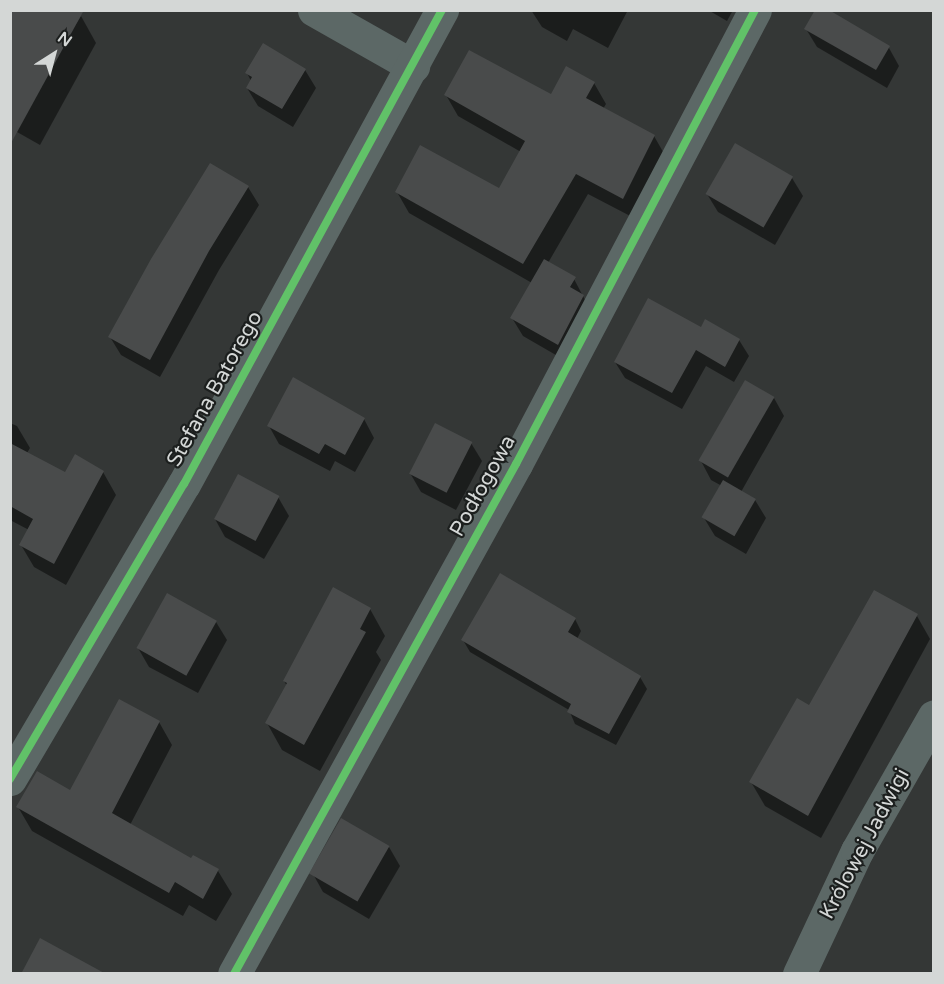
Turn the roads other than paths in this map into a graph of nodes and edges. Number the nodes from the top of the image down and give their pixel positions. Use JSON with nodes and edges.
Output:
{"nodes":[{"id":1,"x":314,"y":10,"type":"edge"},
{"id":2,"x":442,"y":10,"type":"edge"},
{"id":3,"x":755,"y":10,"type":"edge"},
{"id":4,"x":412,"y":66,"type":"junction"},
{"id":5,"x":933,"y":716,"type":"edge"},
{"id":6,"x":10,"y":779,"type":"edge"},
{"id":7,"x":234,"y":974,"type":"edge"},
{"id":8,"x":799,"y":974,"type":"edge"}],
"edges":[{"from":1,"to":4,"type":"street"},
{"from":2,"to":4,"type":"street","name":"Stefana Batorego"},
{"from":3,"to":7,"type":"street","name":"Podłogowa"},
{"from":4,"to":6,"type":"street","name":"Stefana Batorego"},
{"from":5,"to":8,"type":"street","name":"Królowej Jadwigi"}]}
